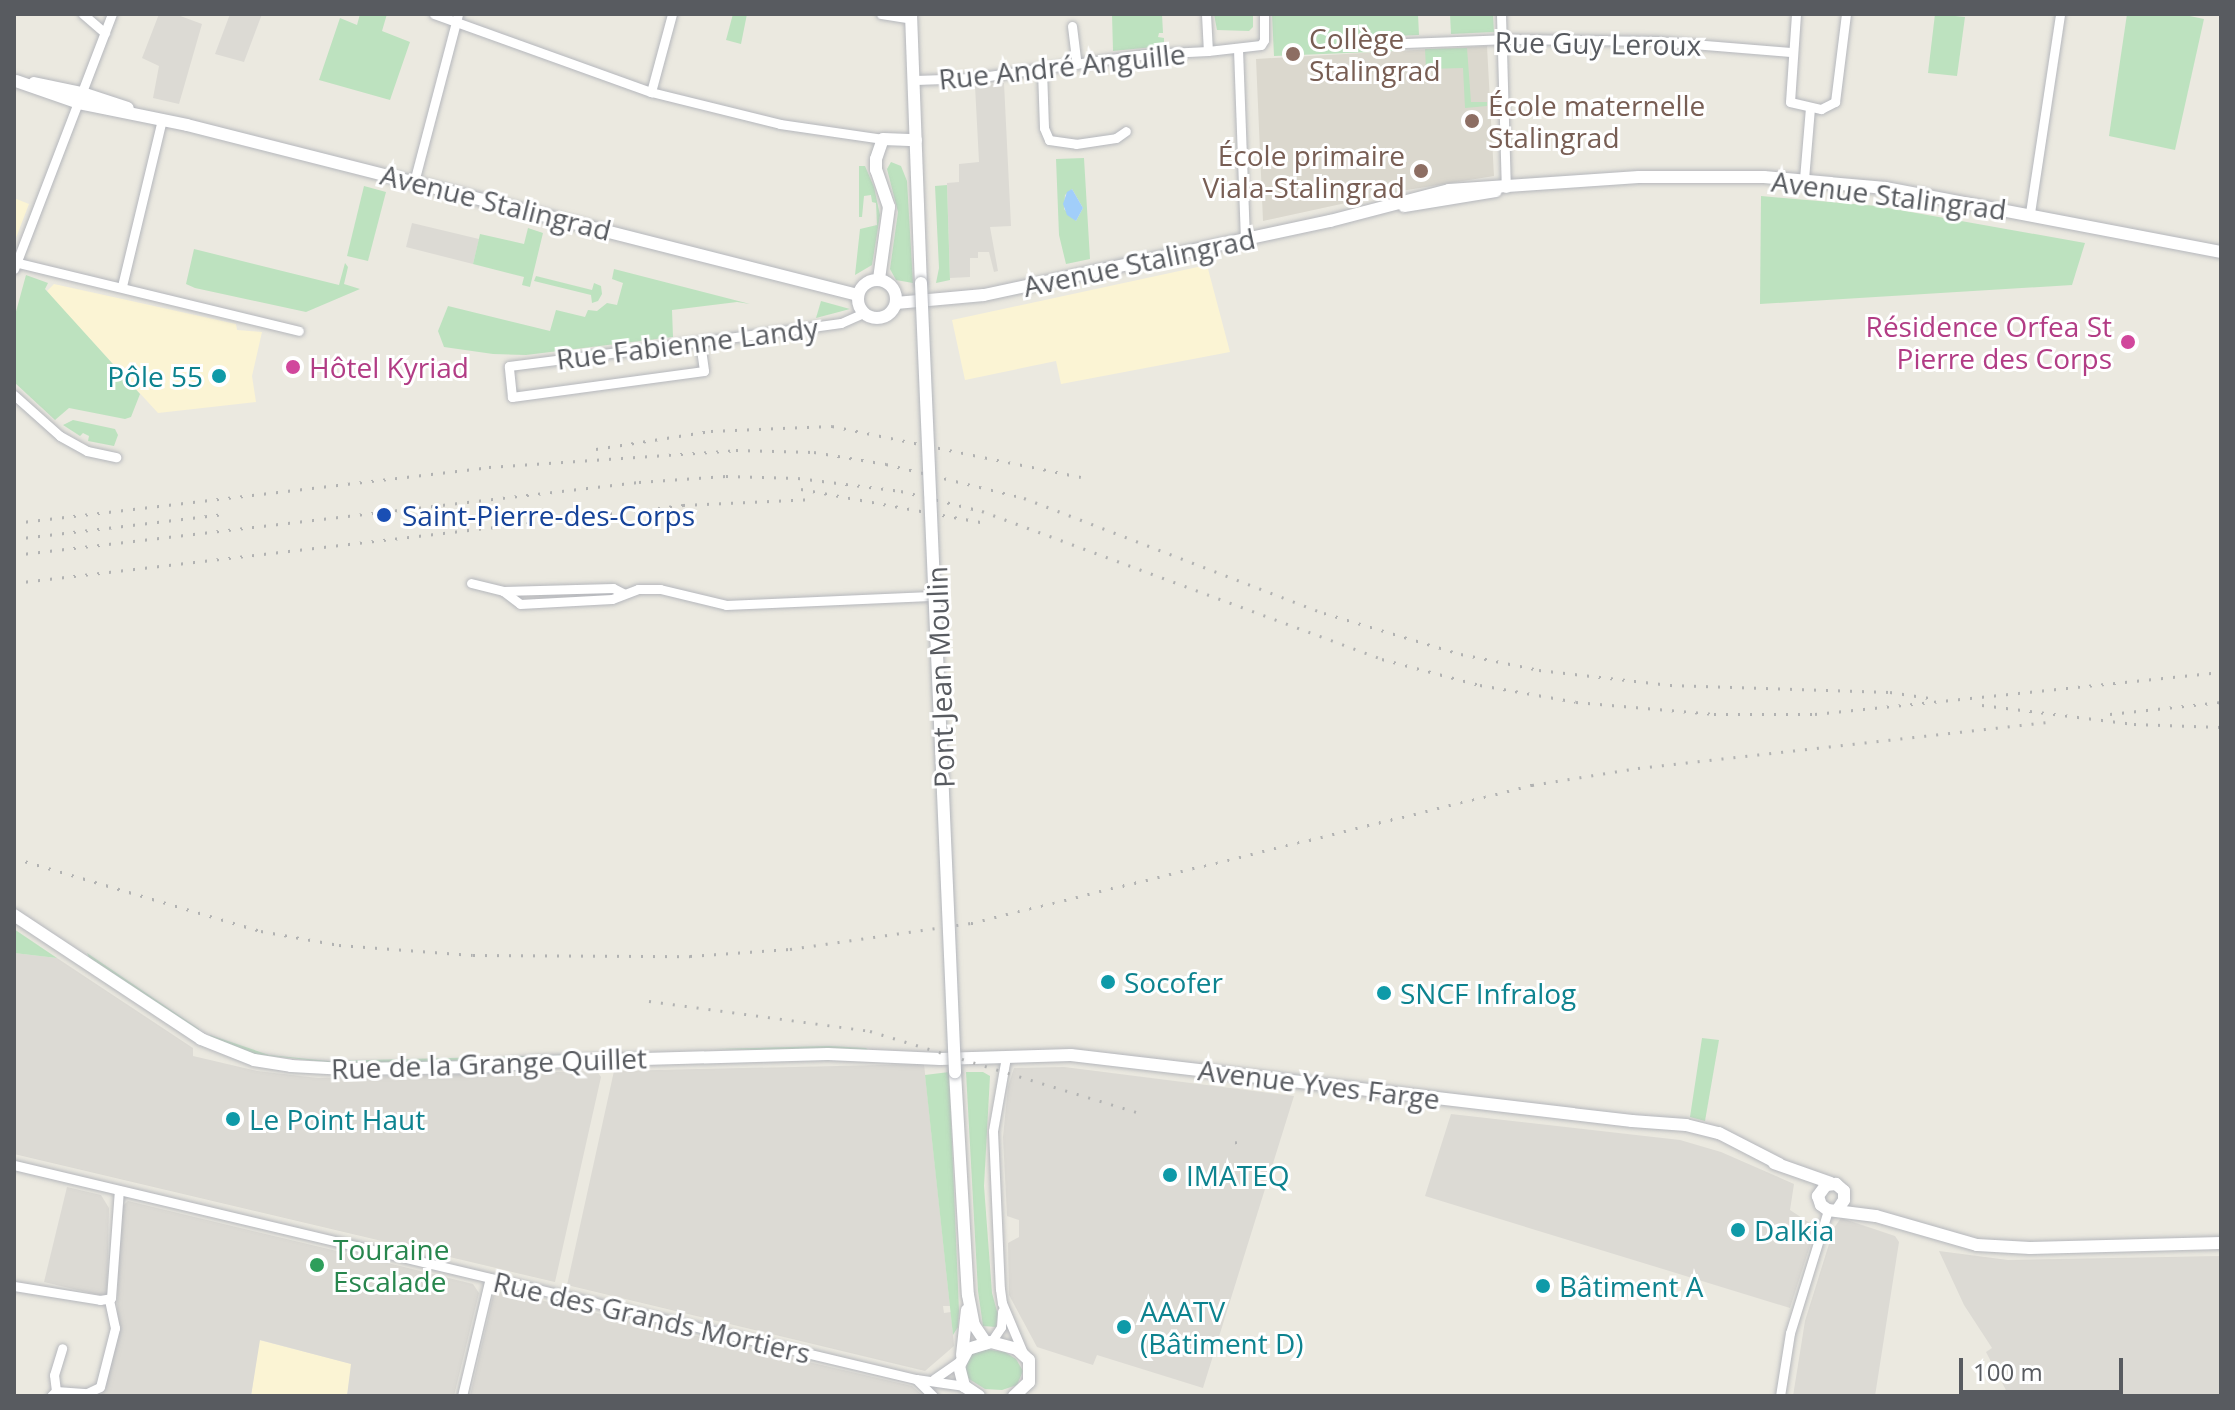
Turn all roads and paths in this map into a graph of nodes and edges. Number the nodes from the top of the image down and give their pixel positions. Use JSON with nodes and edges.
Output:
{"nodes":[{"id":1,"x":83,"y":14,"type":"edge"},
{"id":2,"x":112,"y":14,"type":"edge"},
{"id":3,"x":434,"y":14,"type":"edge"},
{"id":4,"x":672,"y":14,"type":"edge"},
{"id":5,"x":881,"y":14,"type":"edge"},
{"id":6,"x":1206,"y":14,"type":"edge"},
{"id":7,"x":1264,"y":14,"type":"edge"},
{"id":8,"x":1501,"y":14,"type":"edge"},
{"id":9,"x":1796,"y":14,"type":"edge"},
{"id":10,"x":1846,"y":14,"type":"edge"},
{"id":11,"x":2060,"y":14,"type":"edge"},
{"id":12,"x":912,"y":16,"type":"edge"},
{"id":13,"x":457,"y":18,"type":"edge"},
{"id":14,"x":1072,"y":26,"type":"dead end"},
{"id":15,"x":105,"y":33,"type":"junction"},
{"id":16,"x":1502,"y":39,"type":"junction"},
{"id":17,"x":1405,"y":43,"type":"dead end"},
{"id":18,"x":1238,"y":49,"type":"junction"},
{"id":19,"x":1208,"y":51,"type":"junction"},
{"id":20,"x":1791,"y":52,"type":"junction"},
{"id":21,"x":1077,"y":64,"type":"junction"},
{"id":22,"x":1042,"y":70,"type":"junction"},
{"id":23,"x":915,"y":80,"type":"junction"},
{"id":24,"x":15,"y":81,"type":"edge"},
{"id":25,"x":651,"y":92,"type":"junction"},
{"id":26,"x":81,"y":98,"type":"junction"},
{"id":27,"x":1810,"y":108,"type":"junction"},
{"id":28,"x":162,"y":119,"type":"junction"},
{"id":29,"x":1126,"y":131,"type":"dead end"},
{"id":30,"x":883,"y":139,"type":"junction"},
{"id":31,"x":916,"y":140,"type":"junction"},
{"id":32,"x":1804,"y":179,"type":"junction"},
{"id":33,"x":414,"y":182,"type":"junction"},
{"id":34,"x":1506,"y":188,"type":"junction"},
{"id":35,"x":2030,"y":213,"type":"junction"},
{"id":36,"x":1245,"y":239,"type":"junction"},
{"id":37,"x":2220,"y":248,"type":"edge"},
{"id":38,"x":15,"y":264,"type":"edge"},
{"id":39,"x":879,"y":279,"type":"junction"},
{"id":40,"x":122,"y":286,"type":"junction"},
{"id":41,"x":858,"y":295,"type":"junction"},
{"id":42,"x":896,"y":303,"type":"junction"},
{"id":43,"x":863,"y":313,"type":"junction"},
{"id":44,"x":299,"y":331,"type":"dead end"},
{"id":45,"x":700,"y":342,"type":"junction"},
{"id":46,"x":14,"y":395,"type":"edge"},
{"id":47,"x":116,"y":457,"type":"dead end"},
{"id":48,"x":471,"y":583,"type":"dead end"},
{"id":49,"x":936,"y":596,"type":"junction"},
{"id":50,"x":14,"y":915,"type":"edge"},
{"id":51,"x":1006,"y":1057,"type":"junction"},
{"id":52,"x":14,"y":1165,"type":"edge"},
{"id":53,"x":1801,"y":1175,"type":"junction"},
{"id":54,"x":1831,"y":1183,"type":"junction"},
{"id":55,"x":119,"y":1190,"type":"junction"},
{"id":56,"x":1844,"y":1191,"type":"junction"},
{"id":57,"x":1818,"y":1196,"type":"junction"},
{"id":58,"x":1833,"y":1209,"type":"junction"},
{"id":59,"x":1892,"y":1220,"type":"junction"},
{"id":60,"x":2221,"y":1243,"type":"edge"},
{"id":61,"x":490,"y":1278,"type":"junction"},
{"id":62,"x":14,"y":1286,"type":"edge"},
{"id":63,"x":968,"y":1295,"type":"junction"},
{"id":64,"x":109,"y":1300,"type":"junction"},
{"id":65,"x":1002,"y":1303,"type":"junction"},
{"id":66,"x":988,"y":1342,"type":"junction"},
{"id":67,"x":62,"y":1348,"type":"dead end"},
{"id":68,"x":1023,"y":1353,"type":"junction"},
{"id":69,"x":961,"y":1359,"type":"junction"},
{"id":70,"x":916,"y":1379,"type":"junction"},
{"id":71,"x":931,"y":1380,"type":"junction"},
{"id":72,"x":962,"y":1391,"type":"edge"},
{"id":73,"x":53,"y":1393,"type":"edge"},
{"id":74,"x":1019,"y":1394,"type":"edge"},
{"id":75,"x":462,"y":1396,"type":"edge"},
{"id":76,"x":933,"y":1396,"type":"edge"},
{"id":77,"x":979,"y":1396,"type":"edge"},
{"id":78,"x":1780,"y":1396,"type":"edge"}],
"edges":[{"from":1,"to":15,"type":"street"},
{"from":2,"to":15,"type":"street"},
{"from":3,"to":13,"type":"street"},
{"from":4,"to":25,"type":"street"},
{"from":5,"to":12,"type":"street"},
{"from":6,"to":19,"type":"street"},
{"from":7,"to":18,"type":"street"},
{"from":8,"to":16,"type":"street"},
{"from":9,"to":20,"type":"street"},
{"from":10,"to":27,"type":"street"},
{"from":11,"to":35,"type":"street"},
{"from":12,"to":23,"type":"street","name":"Pont Jean Moulin"},
{"from":13,"to":25,"type":"street"},
{"from":13,"to":33,"type":"street"},
{"from":14,"to":21,"type":"street"},
{"from":15,"to":26,"type":"street"},
{"from":16,"to":17,"type":"street","name":"Rue Guy Leroux"},
{"from":16,"to":20,"type":"street","name":"Rue Guy Leroux"},
{"from":16,"to":34,"type":"street"},
{"from":18,"to":19,"type":"street","name":"Rue André Anguille"},
{"from":18,"to":36,"type":"street"},
{"from":19,"to":21,"type":"street","name":"Rue André Anguille"},
{"from":20,"to":27,"type":"street"},
{"from":21,"to":22,"type":"street","name":"Rue André Anguille"},
{"from":22,"to":23,"type":"street","name":"Rue André Anguille"},
{"from":22,"to":29,"type":"street"},
{"from":23,"to":31,"type":"street","name":"Pont Jean Moulin"},
{"from":24,"to":26,"type":"street","name":"Avenue Stalingrad"},
{"from":25,"to":30,"type":"street"},
{"from":26,"to":28,"type":"street","name":"Avenue Stalingrad"},
{"from":26,"to":38,"type":"street"},
{"from":27,"to":32,"type":"street"},
{"from":28,"to":33,"type":"street","name":"Avenue Stalingrad"},
{"from":28,"to":40,"type":"street"},
{"from":30,"to":31,"type":"street"},
{"from":30,"to":39,"type":"street"},
{"from":31,"to":49,"type":"street","name":"Pont Jean Moulin","bridge":true},
{"from":32,"to":34,"type":"street","name":"Avenue Stalingrad"},
{"from":32,"to":35,"type":"street","name":"Avenue Stalingrad"},
{"from":33,"to":41,"type":"street","name":"Avenue Stalingrad"},
{"from":34,"to":36,"type":"street","name":"Avenue Stalingrad"},
{"from":35,"to":37,"type":"street","name":"Avenue Stalingrad"},
{"from":36,"to":42,"type":"street","name":"Avenue Stalingrad"},
{"from":38,"to":40,"type":"street"},
{"from":39,"to":41,"type":"street"},
{"from":39,"to":42,"type":"street"},
{"from":40,"to":44,"type":"street"},
{"from":41,"to":43,"type":"street"},
{"from":42,"to":43,"type":"street"},
{"from":43,"to":45,"type":"street","name":"Rue Fabienne Landy"},
{"from":45,"to":45,"type":"street","name":"Rue Fabienne Landy"},
{"from":46,"to":47,"type":"street"},
{"from":48,"to":49,"type":"street"},
{"from":49,"to":63,"type":"street","name":"Pont Jean Moulin","bridge":true},
{"from":50,"to":51,"type":"street","name":"Rue de la Grange Quillet"},
{"from":51,"to":53,"type":"street","name":"Avenue Yves Farge"},
{"from":51,"to":65,"type":"street"},
{"from":52,"to":55,"type":"street","name":"Rue des Grands Mortiers"},
{"from":53,"to":54,"type":"street","name":"Avenue Yves Farge"},
{"from":53,"to":57,"type":"street","name":"Avenue Yves Farge"},
{"from":54,"to":56,"type":"street"},
{"from":54,"to":57,"type":"street"},
{"from":55,"to":61,"type":"street","name":"Rue des Grands Mortiers"},
{"from":55,"to":64,"type":"street"},
{"from":56,"to":58,"type":"street"},
{"from":56,"to":59,"type":"street"},
{"from":57,"to":58,"type":"street"},
{"from":58,"to":59,"type":"street"},
{"from":58,"to":78,"type":"street"},
{"from":59,"to":60,"type":"street"},
{"from":61,"to":70,"type":"street","name":"Rue des Grands Mortiers"},
{"from":61,"to":75,"type":"street"},
{"from":62,"to":64,"type":"street"},
{"from":63,"to":66,"type":"street"},
{"from":63,"to":69,"type":"street"},
{"from":64,"to":73,"type":"street"},
{"from":65,"to":66,"type":"street"},
{"from":65,"to":68,"type":"street"},
{"from":66,"to":68,"type":"street"},
{"from":66,"to":69,"type":"street"},
{"from":67,"to":73,"type":"street"},
{"from":68,"to":74,"type":"street"},
{"from":69,"to":71,"type":"street"},
{"from":69,"to":72,"type":"street"},
{"from":70,"to":71,"type":"street","name":"Rue des Grands Mortiers"},
{"from":70,"to":76,"type":"street"},
{"from":71,"to":72,"type":"street","name":"Rue des Grands Mortiers"},
{"from":72,"to":77,"type":"street"}]}
